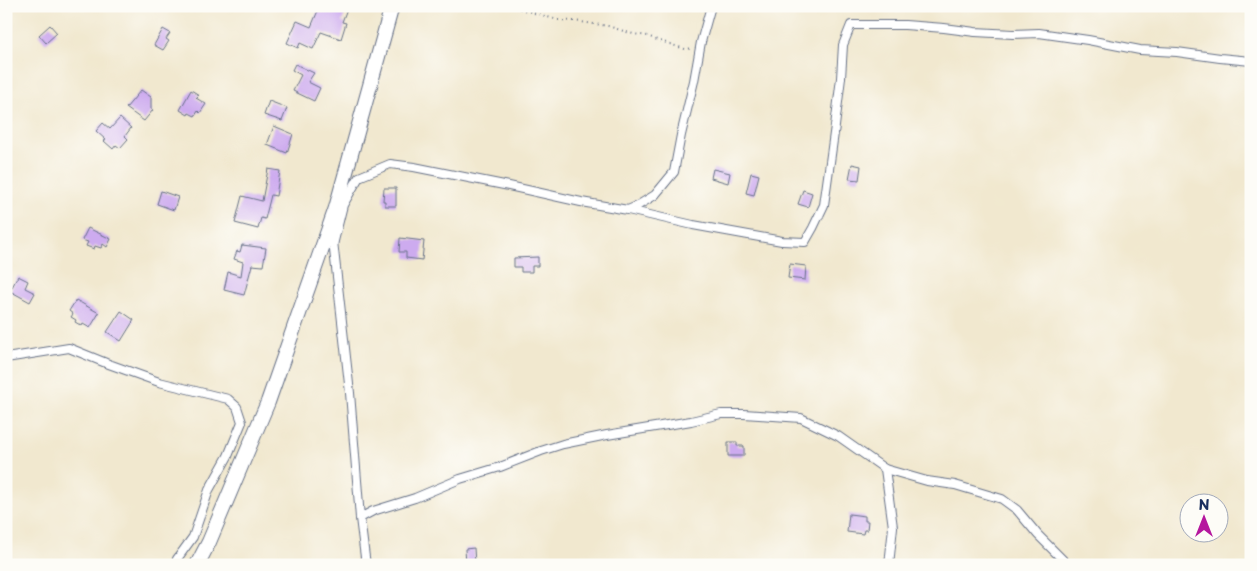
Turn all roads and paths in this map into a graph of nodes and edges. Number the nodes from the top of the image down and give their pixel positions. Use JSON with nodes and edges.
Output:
{"nodes":[{"id":1,"x":392,"y":6,"type":"edge"},
{"id":2,"x":510,"y":6,"type":"edge"},
{"id":3,"x":711,"y":6,"type":"edge"},
{"id":4,"x":700,"y":47,"type":"junction"},
{"id":5,"x":1251,"y":60,"type":"edge"},
{"id":6,"x":628,"y":210,"type":"junction"},
{"id":7,"x":331,"y":223,"type":"junction"},
{"id":8,"x":333,"y":245,"type":"junction"},
{"id":9,"x":6,"y":358,"type":"edge"},
{"id":10,"x":885,"y":469,"type":"junction"},
{"id":11,"x":360,"y":518,"type":"junction"},
{"id":12,"x":175,"y":565,"type":"edge"},
{"id":13,"x":197,"y":565,"type":"edge"},
{"id":14,"x":366,"y":565,"type":"edge"},
{"id":15,"x":889,"y":565,"type":"edge"},
{"id":16,"x":1068,"y":565,"type":"edge"}],
"edges":[{"from":1,"to":7,"type":"highway"},
{"from":2,"to":4,"type":"path"},
{"from":3,"to":4,"type":"street"},
{"from":4,"to":6,"type":"street"},
{"from":5,"to":6,"type":"street"},
{"from":6,"to":8,"type":"street"},
{"from":7,"to":8,"type":"street"},
{"from":7,"to":13,"type":"highway"},
{"from":8,"to":11,"type":"street"},
{"from":9,"to":12,"type":"street"},
{"from":10,"to":11,"type":"street"},
{"from":10,"to":15,"type":"street"},
{"from":10,"to":16,"type":"street"},
{"from":11,"to":14,"type":"street"}]}
